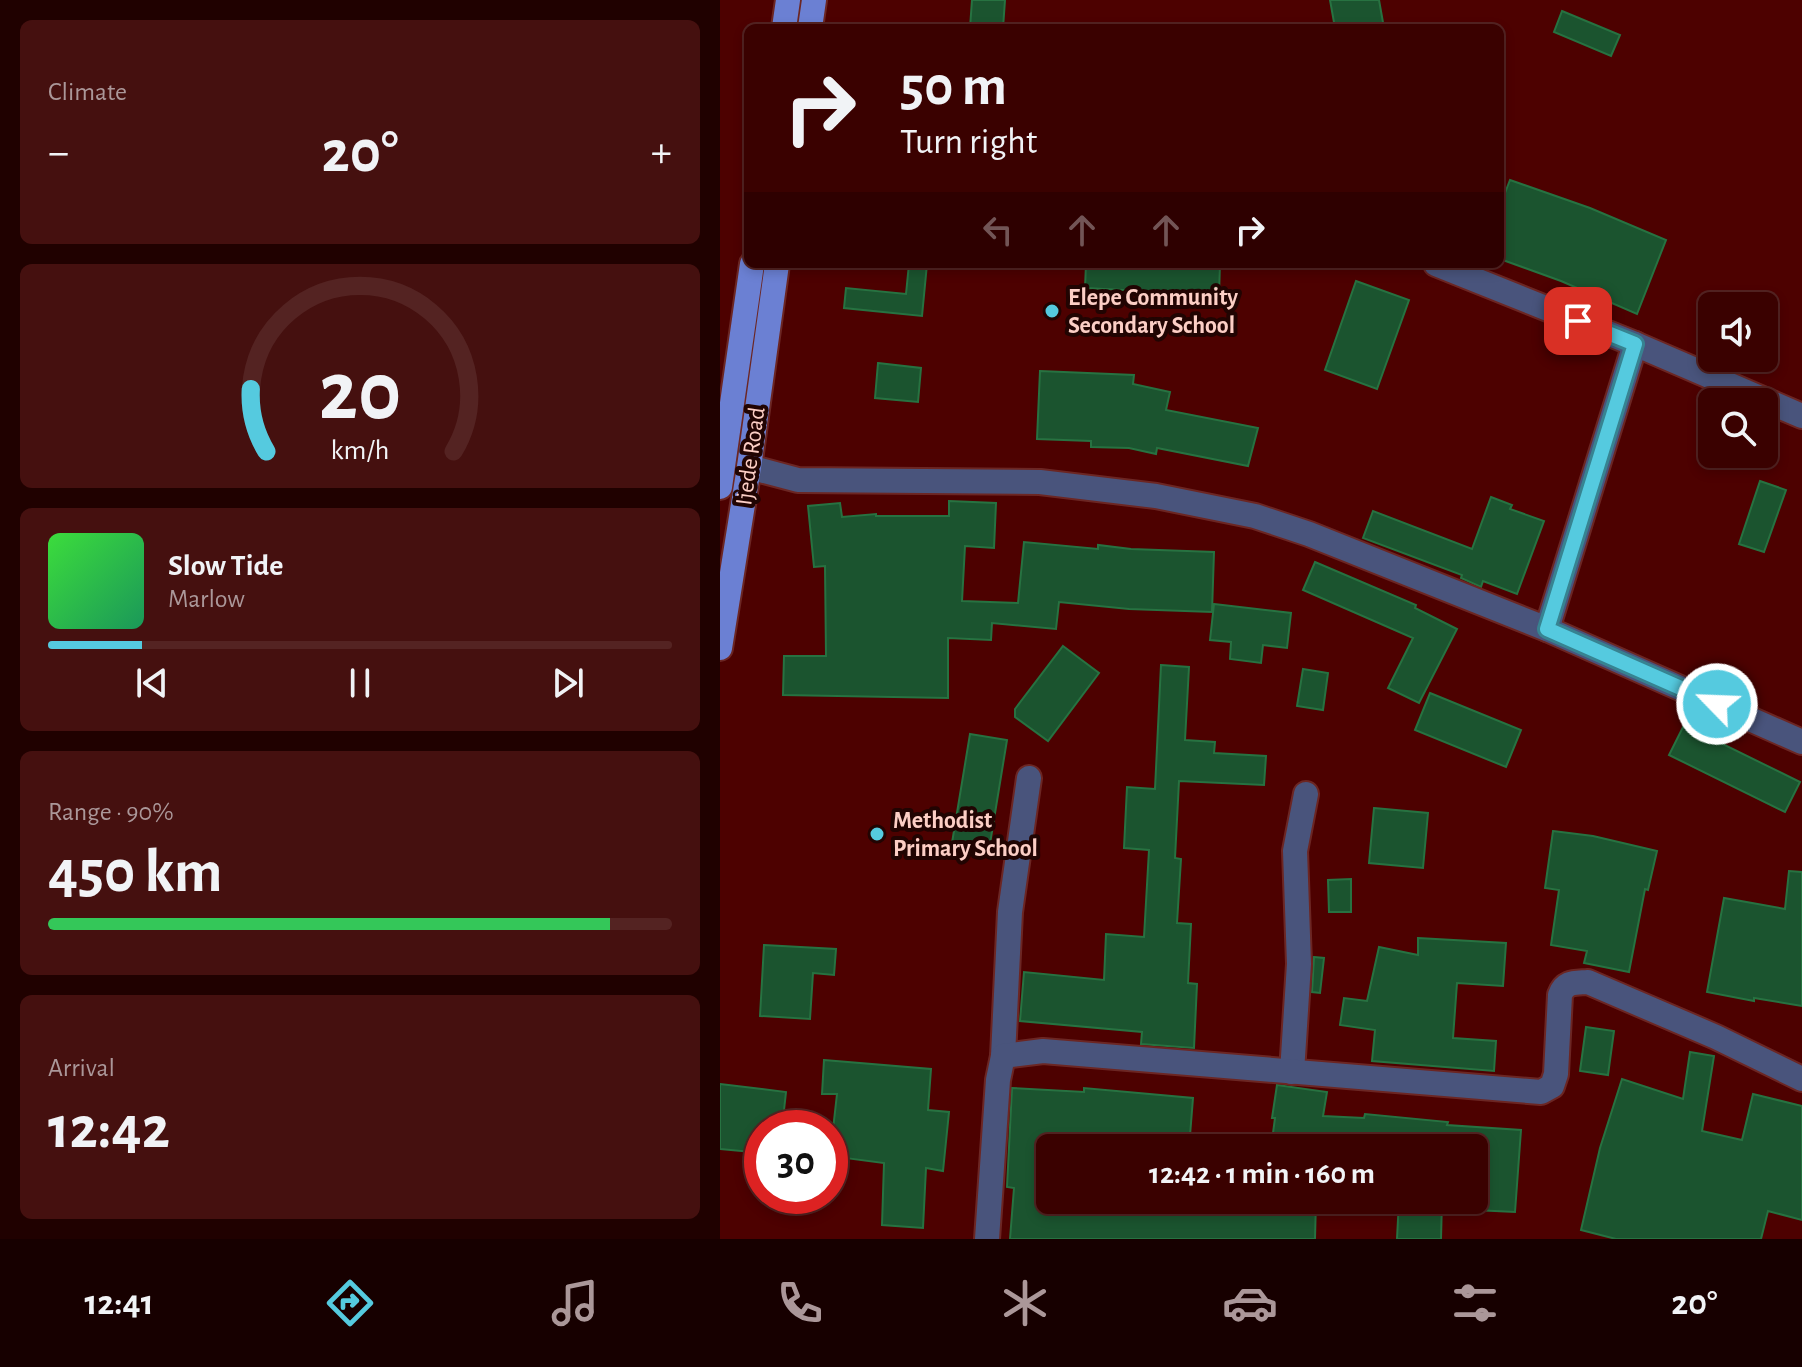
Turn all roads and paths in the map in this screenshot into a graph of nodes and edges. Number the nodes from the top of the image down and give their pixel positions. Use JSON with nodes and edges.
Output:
{"nodes":[{"id":1,"x":788,"y":0,"type":"edge"},
{"id":2,"x":814,"y":0,"type":"edge"},
{"id":3,"x":785,"y":24,"type":"edge"},
{"id":4,"x":811,"y":24,"type":"edge"},
{"id":5,"x":751,"y":268,"type":"edge"},
{"id":6,"x":776,"y":268,"type":"edge"},
{"id":7,"x":1446,"y":268,"type":"edge"},
{"id":8,"x":1635,"y":344,"type":"junction"},
{"id":9,"x":1802,"y":416,"type":"edge"},
{"id":10,"x":722,"y":458,"type":"edge"},
{"id":11,"x":749,"y":467,"type":"junction"},
{"id":12,"x":720,"y":487,"type":"edge"},
{"id":13,"x":1547,"y":629,"type":"junction"},
{"id":14,"x":720,"y":648,"type":"edge"},
{"id":15,"x":1802,"y":742,"type":"edge"},
{"id":16,"x":1029,"y":778,"type":"dead end"},
{"id":17,"x":1306,"y":794,"type":"dead end"},
{"id":18,"x":1003,"y":1056,"type":"junction"},
{"id":19,"x":1292,"y":1072,"type":"junction"},
{"id":20,"x":1802,"y":1079,"type":"edge"},
{"id":21,"x":987,"y":1239,"type":"edge"}],
"edges":[{"from":1,"to":3,"type":"main road"},
{"from":2,"to":4,"type":"main road"},
{"from":5,"to":10,"type":"main road","name":"Ijede Road"},
{"from":6,"to":11,"type":"main road","name":"Ijede Road"},
{"from":7,"to":8,"type":"street"},
{"from":8,"to":9,"type":"street"},
{"from":8,"to":13,"type":"street"},
{"from":10,"to":12,"type":"main road","name":"Ijede Road"},
{"from":11,"to":13,"type":"street"},
{"from":11,"to":14,"type":"main road","name":"Ijede Road"},
{"from":13,"to":15,"type":"street"},
{"from":16,"to":18,"type":"street"},
{"from":17,"to":19,"type":"street"},
{"from":18,"to":19,"type":"street"},
{"from":18,"to":21,"type":"street"},
{"from":19,"to":20,"type":"street"}]}
